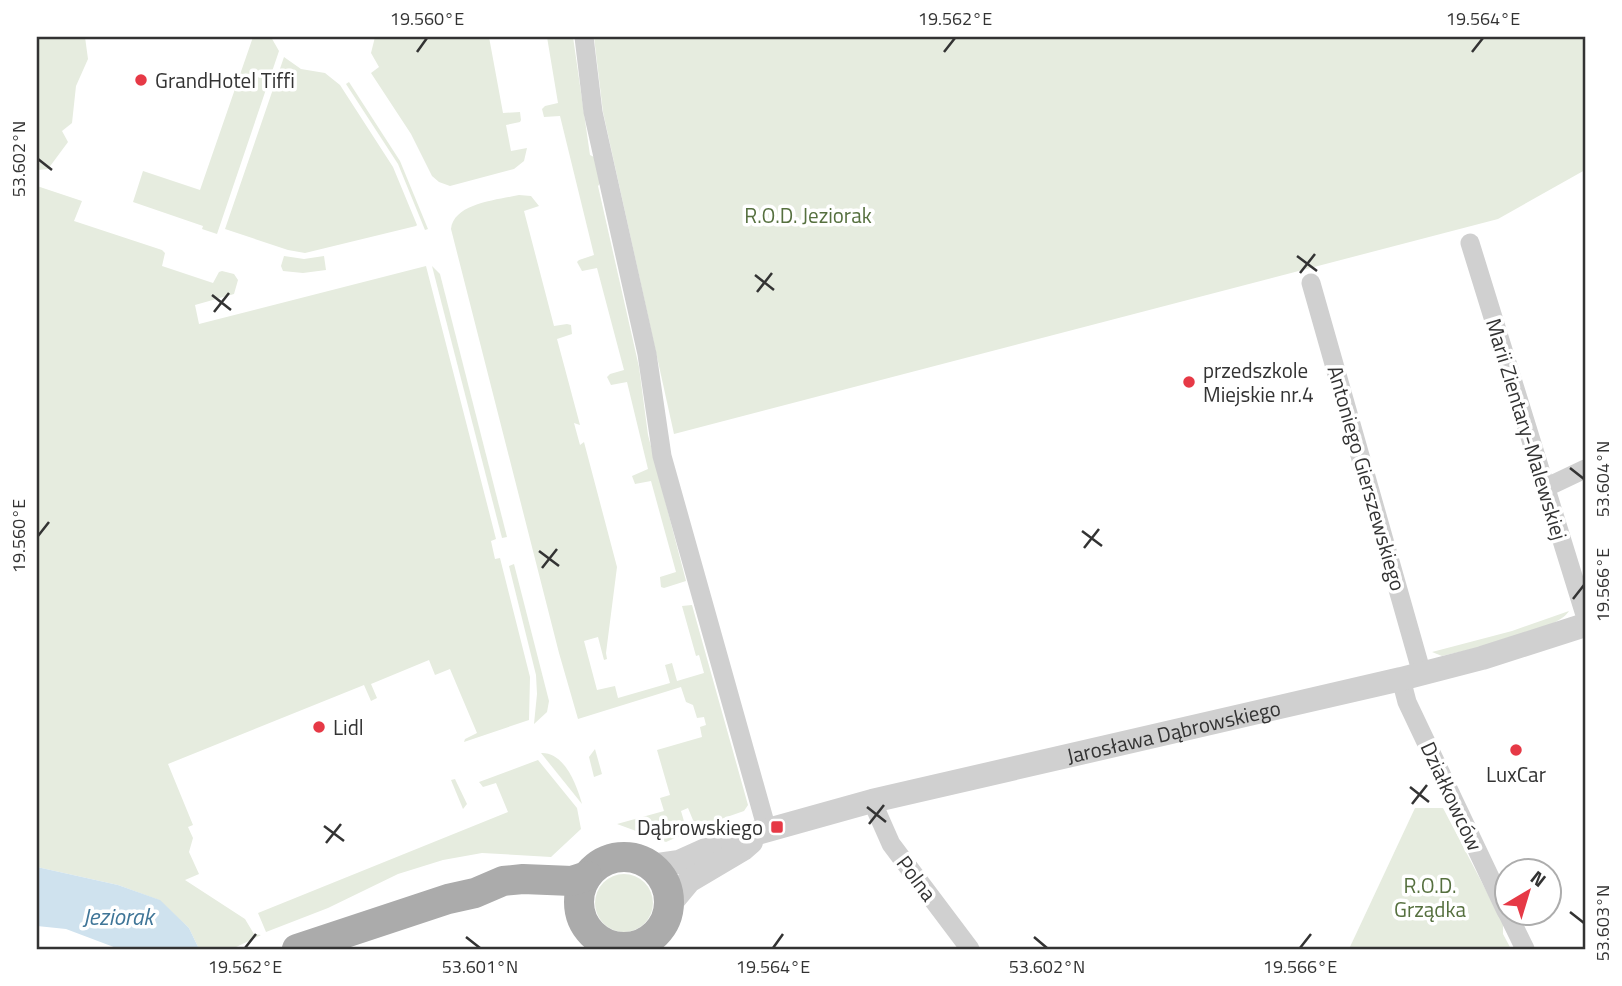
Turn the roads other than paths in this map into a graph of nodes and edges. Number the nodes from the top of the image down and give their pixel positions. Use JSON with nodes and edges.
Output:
{"nodes":[{"id":1,"x":584,"y":37,"type":"edge"},
{"id":2,"x":1470,"y":243,"type":"dead end"},
{"id":3,"x":1311,"y":283,"type":"dead end"},
{"id":4,"x":1585,"y":469,"type":"edge"},
{"id":5,"x":1545,"y":488,"type":"junction"},
{"id":6,"x":1585,"y":615,"type":"edge"},
{"id":7,"x":1585,"y":625,"type":"edge"},
{"id":8,"x":1411,"y":676,"type":"junction"},
{"id":9,"x":872,"y":801,"type":"junction"},
{"id":10,"x":764,"y":831,"type":"junction"},
{"id":11,"x":651,"y":866,"type":"junction"},
{"id":12,"x":587,"y":876,"type":"junction"},
{"id":13,"x":1492,"y":880,"type":"edge"},
{"id":14,"x":475,"y":893,"type":"junction"},
{"id":15,"x":580,"y":915,"type":"junction"},
{"id":16,"x":1514,"y":926,"type":"edge"},
{"id":17,"x":663,"y":928,"type":"edge"},
{"id":18,"x":621,"y":948,"type":"edge"},
{"id":19,"x":297,"y":949,"type":"edge"},
{"id":20,"x":970,"y":949,"type":"edge"},
{"id":21,"x":1525,"y":949,"type":"edge"}],
"edges":[{"from":1,"to":10,"type":"street"},
{"from":2,"to":5,"type":"street","name":"Marii Zientary-Malewskiej"},
{"from":3,"to":8,"type":"street","name":"Antoniego Gierszewskiego"},
{"from":4,"to":5,"type":"street"},
{"from":5,"to":6,"type":"street","name":"Marii Zientary-Malewskiej"},
{"from":7,"to":8,"type":"street","name":"Jarosława Dąbrowskiego"},
{"from":8,"to":9,"type":"street","name":"Jarosława Dąbrowskiego"},
{"from":8,"to":13,"type":"street","name":"Działkowców"},
{"from":9,"to":10,"type":"street","name":"Jarosława Dąbrowskiego"},
{"from":9,"to":20,"type":"street","name":"Polna"},
{"from":10,"to":11,"type":"street","name":"Jarosława Dąbrowskiego"},
{"from":10,"to":17,"type":"street","name":"Jarosława Dąbrowskiego"},
{"from":11,"to":12,"type":"main road"},
{"from":11,"to":17,"type":"main road"},
{"from":12,"to":14,"type":"main road"},
{"from":12,"to":15,"type":"main road"},
{"from":14,"to":15,"type":"main road"},
{"from":14,"to":19,"type":"main road"},
{"from":15,"to":18,"type":"main road"},
{"from":16,"to":21,"type":"street","name":"Działkowców"},
{"from":17,"to":18,"type":"main road"}]}
